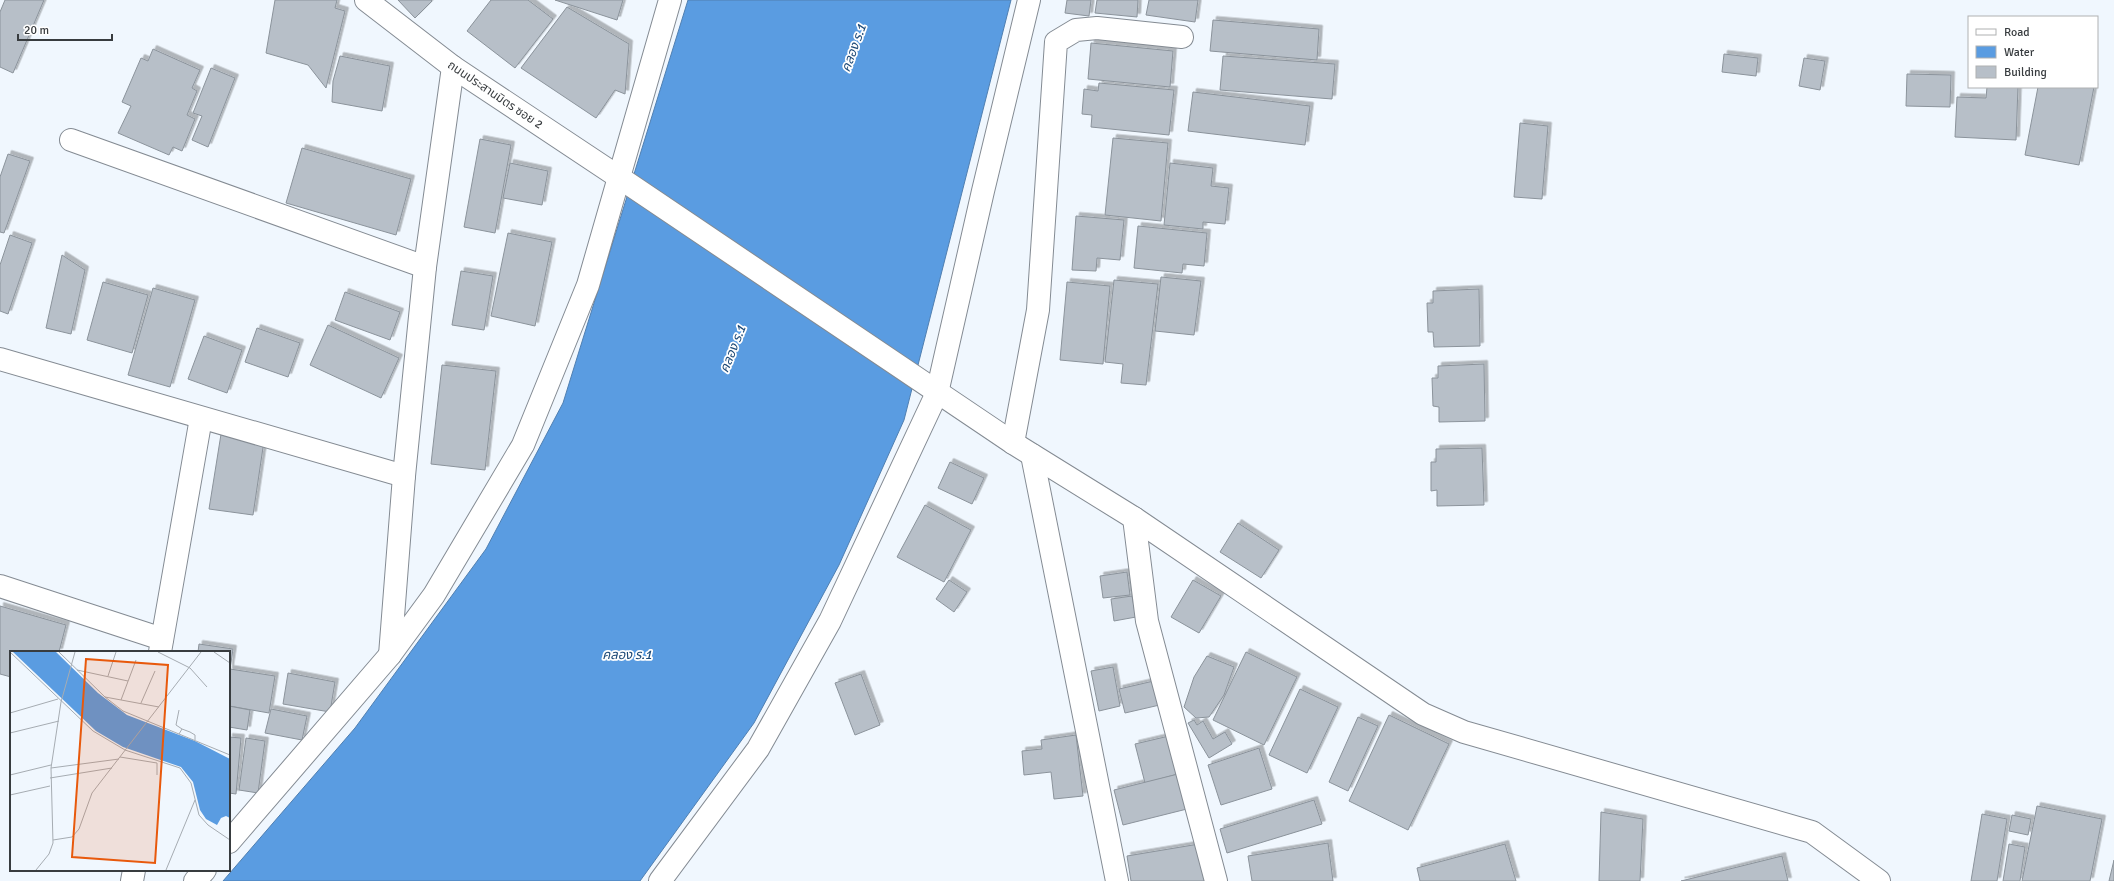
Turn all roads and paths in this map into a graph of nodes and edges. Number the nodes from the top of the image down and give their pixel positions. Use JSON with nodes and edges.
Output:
{"nodes":[{"id":1,"x":366,"y":0,"type":"edge"},
{"id":2,"x":670,"y":0,"type":"edge"},
{"id":3,"x":1029,"y":0,"type":"edge"},
{"id":4,"x":1182,"y":37,"type":"dead end"},
{"id":5,"x":452,"y":68,"type":"junction"},
{"id":6,"x":71,"y":140,"type":"dead end"},
{"id":7,"x":624,"y":181,"type":"junction"},
{"id":8,"x":425,"y":267,"type":"junction"},
{"id":9,"x":0,"y":359,"type":"edge"},
{"id":10,"x":931,"y":388,"type":"junction"},
{"id":11,"x":201,"y":418,"type":"junction"},
{"id":12,"x":1013,"y":443,"type":"junction"},
{"id":13,"x":1032,"y":455,"type":"junction"},
{"id":14,"x":404,"y":476,"type":"junction"},
{"id":15,"x":1134,"y":518,"type":"junction"},
{"id":16,"x":0,"y":586,"type":"edge"},
{"id":17,"x":161,"y":645,"type":"edge"},
{"id":18,"x":390,"y":655,"type":"junction"},
{"id":19,"x":230,"y":841,"type":"edge"},
{"id":20,"x":134,"y":871,"type":"edge"},
{"id":21,"x":204,"y":871,"type":"edge"},
{"id":22,"x":132,"y":881,"type":"edge"},
{"id":23,"x":195,"y":881,"type":"edge"},
{"id":24,"x":660,"y":881,"type":"edge"},
{"id":25,"x":1117,"y":881,"type":"edge"},
{"id":26,"x":1216,"y":881,"type":"edge"},
{"id":27,"x":1879,"y":881,"type":"edge"}],
"edges":[{"from":1,"to":5,"type":"street","name":"ถนนประสานมิตร ซอย 2"},
{"from":2,"to":7,"type":"street"},
{"from":3,"to":10,"type":"street"},
{"from":4,"to":12,"type":"street"},
{"from":5,"to":7,"type":"street","name":"ถนนประสานมิตร ซอย 2"},
{"from":5,"to":8,"type":"street"},
{"from":6,"to":8,"type":"street"},
{"from":7,"to":10,"type":"street","name":"ถนนประสานมิตร ซอย 2"},
{"from":7,"to":18,"type":"street"},
{"from":8,"to":14,"type":"street"},
{"from":9,"to":11,"type":"street"},
{"from":10,"to":12,"type":"street","name":"ถนนประสานมิตร ซอย 2"},
{"from":10,"to":24,"type":"street"},
{"from":11,"to":14,"type":"street"},
{"from":11,"to":17,"type":"street"},
{"from":12,"to":13,"type":"street","name":"ถนนประสานมิตร ซอย 2"},
{"from":13,"to":15,"type":"street","name":"ถนนประสานมิตร ซอย 2"},
{"from":13,"to":25,"type":"street"},
{"from":14,"to":18,"type":"street"},
{"from":15,"to":26,"type":"street"},
{"from":15,"to":27,"type":"street","name":"ถนนประสานมิตร ซอย 2"},
{"from":16,"to":17,"type":"street"},
{"from":18,"to":19,"type":"street"},
{"from":20,"to":22,"type":"street"},
{"from":21,"to":23,"type":"street"}]}
